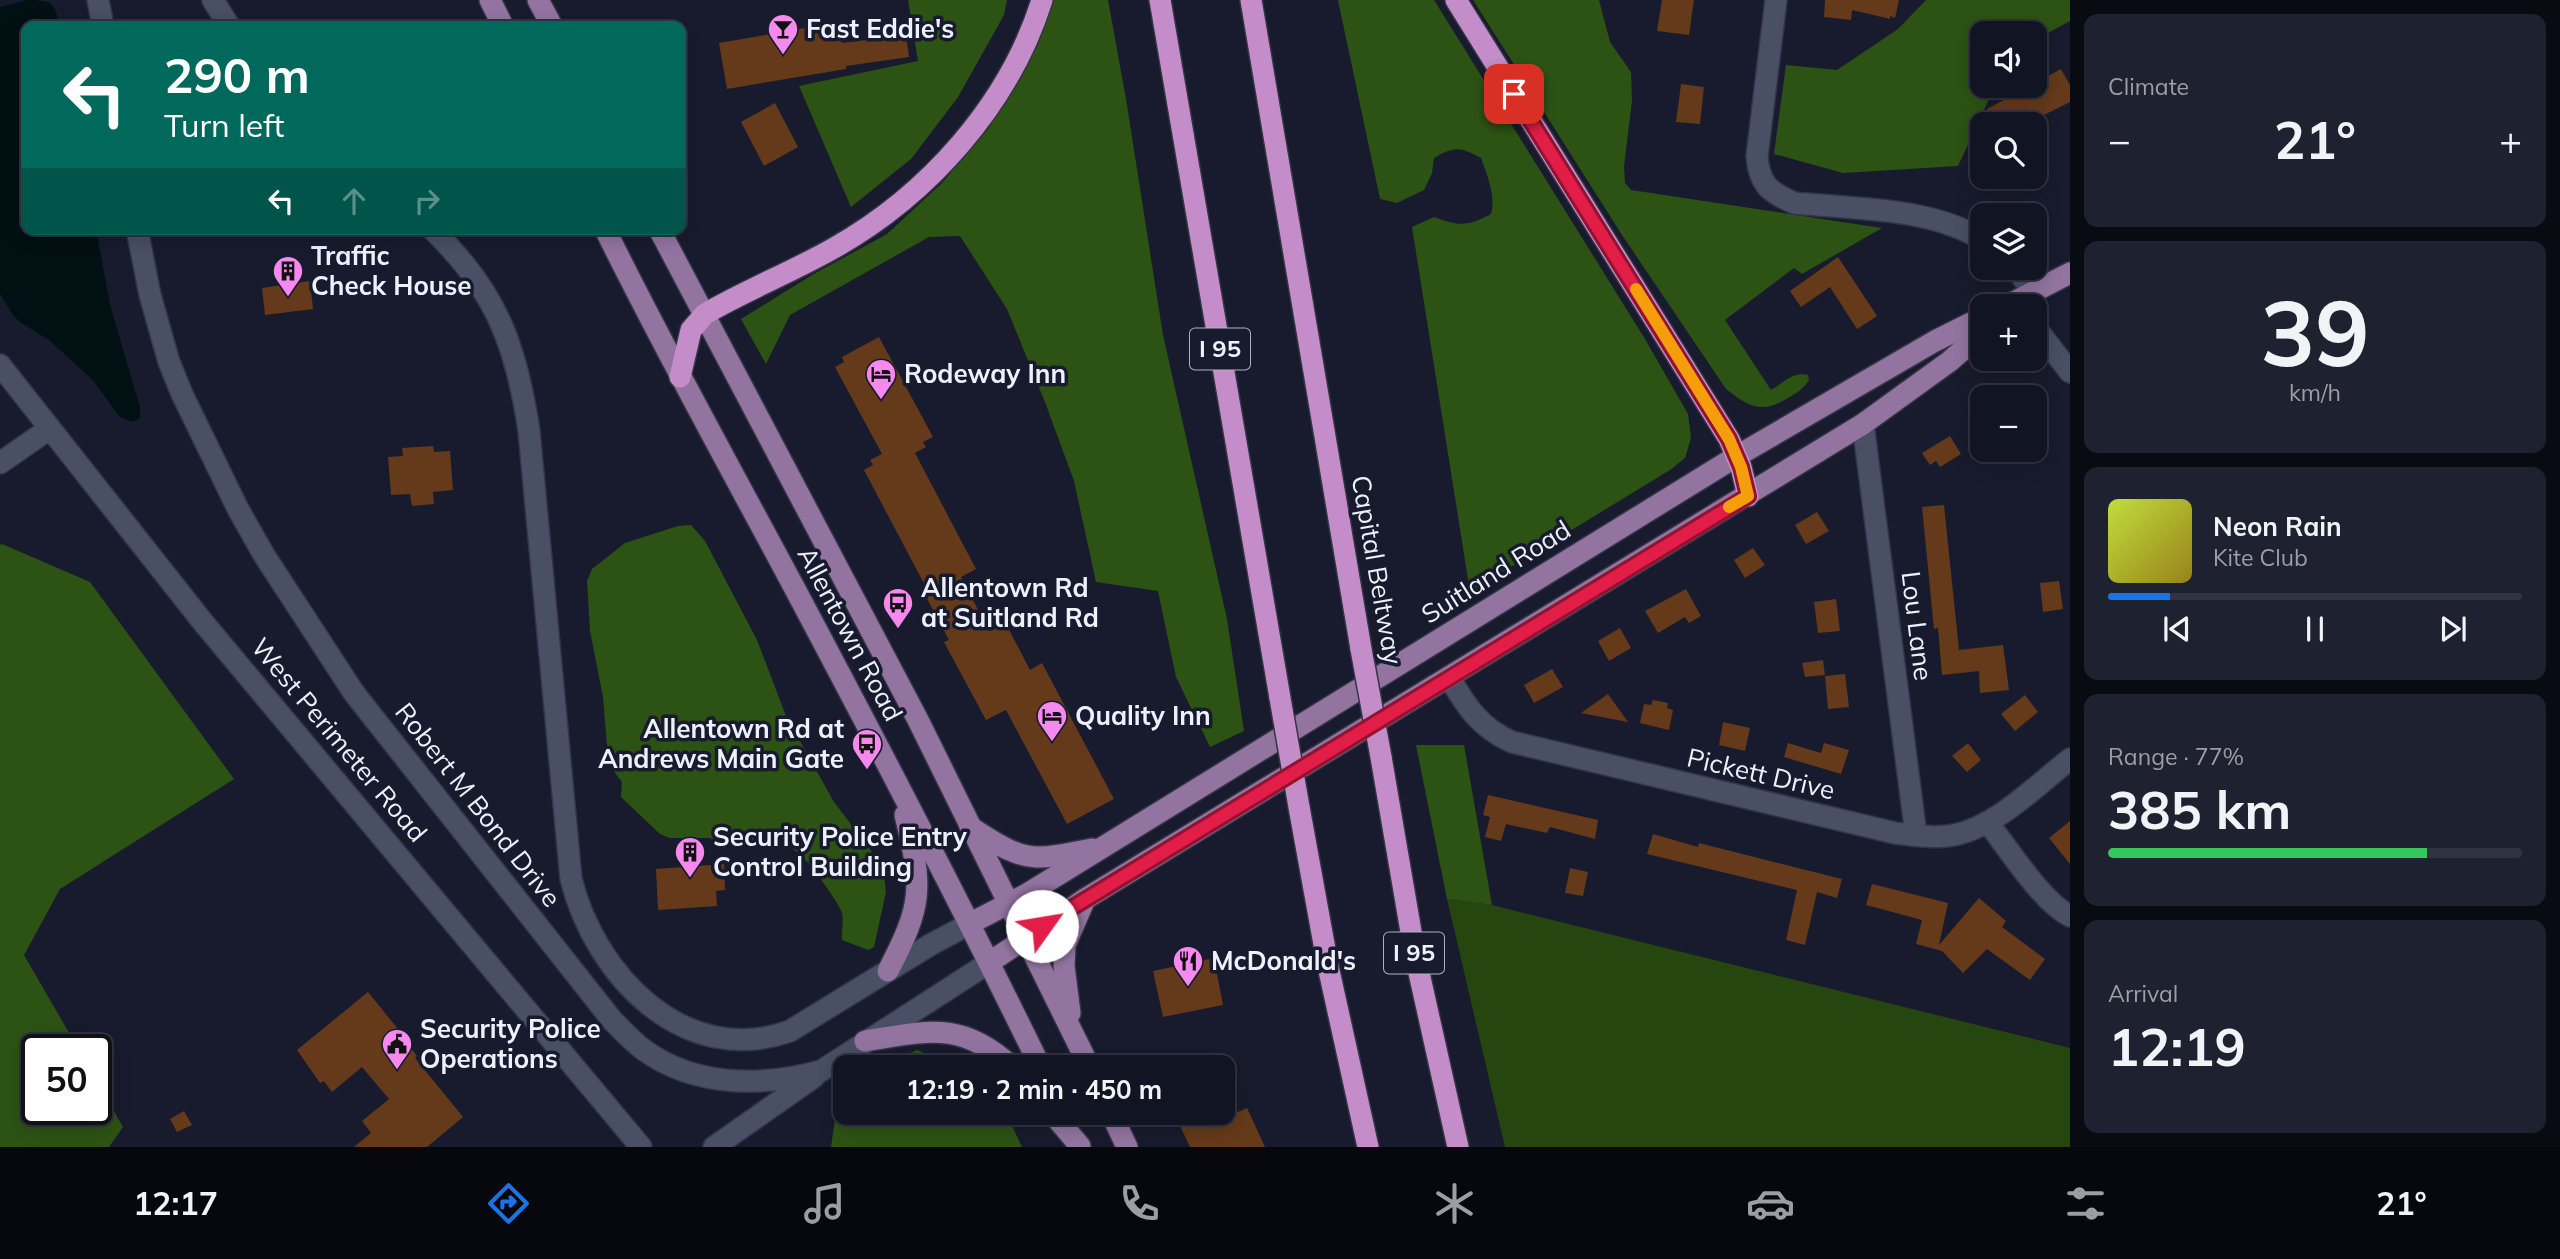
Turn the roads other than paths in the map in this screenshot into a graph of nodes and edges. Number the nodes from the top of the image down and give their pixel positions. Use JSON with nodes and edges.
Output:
{"nodes":[{"id":1,"x":98,"y":0,"type":"edge"},
{"id":2,"x":213,"y":0,"type":"edge"},
{"id":3,"x":490,"y":0,"type":"edge"},
{"id":4,"x":538,"y":0,"type":"edge"},
{"id":5,"x":1042,"y":0,"type":"edge"},
{"id":6,"x":1160,"y":0,"type":"edge"},
{"id":7,"x":1251,"y":0,"type":"edge"},
{"id":8,"x":1456,"y":0,"type":"edge"},
{"id":9,"x":1776,"y":0,"type":"edge"},
{"id":10,"x":102,"y":21,"type":"edge"},
{"id":11,"x":226,"y":21,"type":"edge"},
{"id":12,"x":500,"y":21,"type":"edge"},
{"id":13,"x":549,"y":21,"type":"edge"},
{"id":14,"x":1970,"y":234,"type":"edge"},
{"id":15,"x":138,"y":235,"type":"edge"},
{"id":16,"x":438,"y":235,"type":"edge"},
{"id":17,"x":608,"y":235,"type":"edge"},
{"id":18,"x":662,"y":235,"type":"edge"},
{"id":19,"x":2070,"y":273,"type":"edge"},
{"id":20,"x":2032,"y":294,"type":"edge"},
{"id":21,"x":705,"y":314,"type":"junction"},
{"id":22,"x":1970,"y":324,"type":"edge"},
{"id":23,"x":2047,"y":342,"type":"edge"},
{"id":24,"x":1970,"y":343,"type":"edge"},
{"id":25,"x":0,"y":365,"type":"edge"},
{"id":26,"x":2070,"y":372,"type":"edge"},
{"id":27,"x":680,"y":377,"type":"junction"},
{"id":28,"x":1863,"y":424,"type":"junction"},
{"id":29,"x":49,"y":429,"type":"junction"},
{"id":30,"x":1737,"y":456,"type":"junction"},
{"id":31,"x":0,"y":463,"type":"edge"},
{"id":32,"x":1748,"y":496,"type":"junction"},
{"id":33,"x":1449,"y":677,"type":"junction"},
{"id":34,"x":2070,"y":759,"type":"edge"},
{"id":35,"x":897,"y":782,"type":"junction"},
{"id":36,"x":1988,"y":823,"type":"junction"},
{"id":37,"x":970,"y":827,"type":"junction"},
{"id":38,"x":1916,"y":835,"type":"junction"},
{"id":39,"x":1101,"y":848,"type":"junction"},
{"id":40,"x":1085,"y":899,"type":"junction"},
{"id":41,"x":1008,"y":904,"type":"junction"},
{"id":42,"x":2070,"y":916,"type":"edge"},
{"id":43,"x":971,"y":923,"type":"junction"},
{"id":44,"x":1025,"y":937,"type":"junction"},
{"id":45,"x":990,"y":962,"type":"junction"},
{"id":46,"x":888,"y":971,"type":"junction"},
{"id":47,"x":1072,"y":1029,"type":"junction"},
{"id":48,"x":865,"y":1041,"type":"junction"},
{"id":49,"x":999,"y":1055,"type":"edge"},
{"id":50,"x":1035,"y":1055,"type":"edge"},
{"id":51,"x":1084,"y":1055,"type":"edge"},
{"id":52,"x":821,"y":1072,"type":"junction"},
{"id":53,"x":1062,"y":1125,"type":"edge"},
{"id":54,"x":1070,"y":1125,"type":"edge"},
{"id":55,"x":1117,"y":1125,"type":"edge"},
{"id":56,"x":631,"y":1143,"type":"edge"},
{"id":57,"x":714,"y":1147,"type":"edge"},
{"id":58,"x":1080,"y":1147,"type":"edge"},
{"id":59,"x":1127,"y":1147,"type":"edge"},
{"id":60,"x":1368,"y":1147,"type":"edge"},
{"id":61,"x":1458,"y":1147,"type":"edge"}],
"edges":[{"from":1,"to":10,"type":"street"},
{"from":2,"to":11,"type":"street"},
{"from":3,"to":12,"type":"main road"},
{"from":4,"to":13,"type":"main road"},
{"from":5,"to":21,"type":"highway"},
{"from":6,"to":60,"type":"highway","number":"I 95","bridge":true},
{"from":7,"to":61,"type":"highway","name":"Capital Beltway","number":"I 95","bridge":true},
{"from":8,"to":30,"type":"highway"},
{"from":9,"to":14,"type":"street"},
{"from":15,"to":52,"type":"street","name":"Robert M Bond Drive"},
{"from":16,"to":46,"type":"street","name":"Robert M Bond Drive"},
{"from":17,"to":27,"type":"main road","name":"Allentown Road"},
{"from":18,"to":21,"type":"main road","name":"Allentown Road"},
{"from":19,"to":20,"type":"main road"},
{"from":21,"to":27,"type":"highway"},
{"from":21,"to":37,"type":"main road","name":"Allentown Road"},
{"from":22,"to":30,"type":"main road","name":"Suitland Road"},
{"from":23,"to":26,"type":"street"},
{"from":24,"to":28,"type":"main road"},
{"from":25,"to":29,"type":"street","name":"West Perimeter Road"},
{"from":27,"to":35,"type":"main road","name":"Allentown Road"},
{"from":28,"to":32,"type":"main road"},
{"from":28,"to":38,"type":"street","name":"Lou Lane"},
{"from":29,"to":31,"type":"street"},
{"from":29,"to":56,"type":"street","name":"West Perimeter Road"},
{"from":30,"to":32,"type":"highway"},
{"from":30,"to":39,"type":"main road","name":"Suitland Road"},
{"from":32,"to":33,"type":"main road"},
{"from":33,"to":38,"type":"street","name":"Pickett Drive"},
{"from":33,"to":40,"type":"main road"},
{"from":34,"to":36,"type":"street","name":"Pickett Drive"},
{"from":35,"to":43,"type":"main road","name":"Allentown Road"},
{"from":35,"to":46,"type":"main road"},
{"from":36,"to":38,"type":"street","name":"Pickett Drive"},
{"from":36,"to":42,"type":"street"},
{"from":37,"to":39,"type":"main road"},
{"from":37,"to":41,"type":"main road","name":"Allentown Road"},
{"from":39,"to":41,"type":"main road","name":"Suitland Road"},
{"from":40,"to":44,"type":"main road"},
{"from":40,"to":47,"type":"main road"},
{"from":41,"to":43,"type":"main road","name":"Suitland Road"},
{"from":41,"to":44,"type":"main road","name":"Allentown Road"},
{"from":43,"to":45,"type":"main road","name":"Allentown Road"},
{"from":43,"to":46,"type":"street","name":"Robert M Bond Drive"},
{"from":44,"to":45,"type":"main road"},
{"from":44,"to":47,"type":"main road","name":"Allentown Road"},
{"from":45,"to":48,"type":"street","name":"Robert M Bond Drive"},
{"from":45,"to":50,"type":"main road","name":"Allentown Road"},
{"from":47,"to":51,"type":"main road","name":"Allentown Road"},
{"from":48,"to":49,"type":"main road"},
{"from":48,"to":52,"type":"street","name":"Robert M Bond Drive"},
{"from":52,"to":57,"type":"street"},
{"from":53,"to":58,"type":"main road"},
{"from":54,"to":58,"type":"main road"},
{"from":55,"to":59,"type":"main road"}]}
